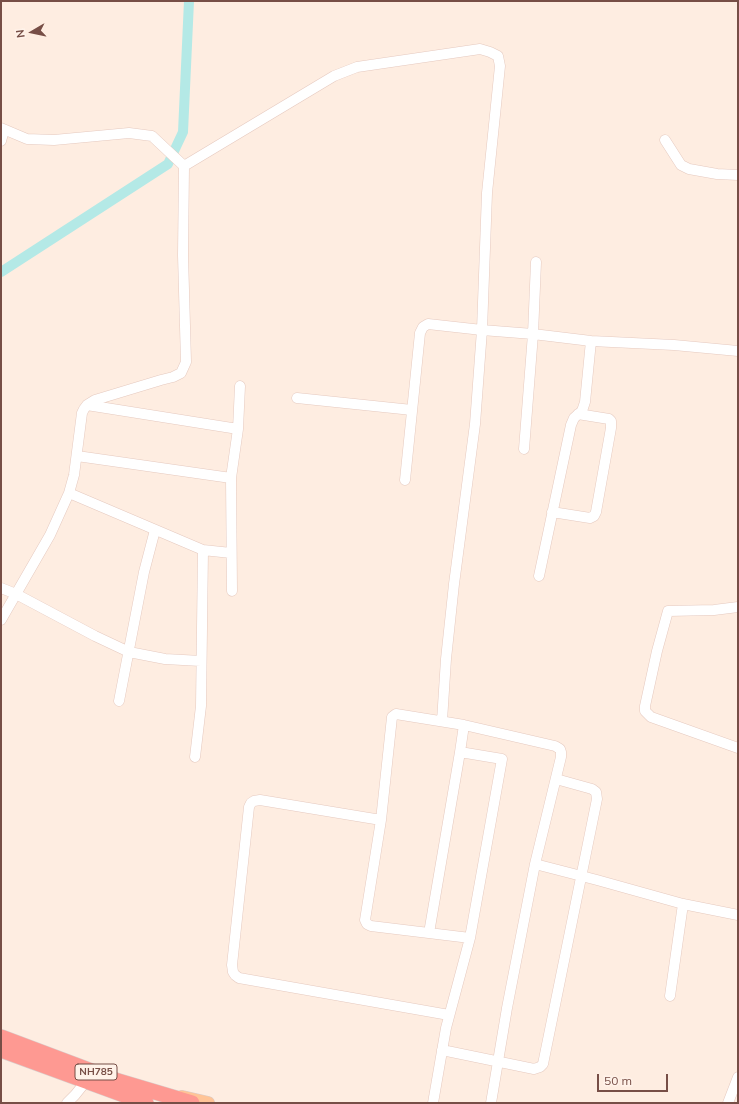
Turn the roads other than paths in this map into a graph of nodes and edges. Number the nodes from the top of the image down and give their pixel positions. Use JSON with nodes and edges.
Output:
{"nodes":[{"id":1,"x":2,"y":129,"type":"edge"},
{"id":2,"x":665,"y":140,"type":"dead end"},
{"id":3,"x":1,"y":141,"type":"edge"},
{"id":4,"x":181,"y":164,"type":"junction"},
{"id":5,"x":738,"y":175,"type":"edge"},
{"id":6,"x":536,"y":262,"type":"dead end"},
{"id":7,"x":482,"y":330,"type":"junction"},
{"id":8,"x":533,"y":334,"type":"junction"},
{"id":9,"x":591,"y":341,"type":"junction"},
{"id":10,"x":738,"y":351,"type":"edge"},
{"id":11,"x":240,"y":386,"type":"dead end"},
{"id":12,"x":297,"y":398,"type":"dead end"},
{"id":13,"x":87,"y":405,"type":"junction"},
{"id":14,"x":412,"y":410,"type":"junction"},
{"id":15,"x":578,"y":414,"type":"junction"},
{"id":16,"x":238,"y":429,"type":"junction"},
{"id":17,"x":524,"y":449,"type":"dead end"},
{"id":18,"x":77,"y":456,"type":"junction"},
{"id":19,"x":231,"y":478,"type":"junction"},
{"id":20,"x":405,"y":480,"type":"dead end"},
{"id":21,"x":69,"y":492,"type":"junction"},
{"id":22,"x":552,"y":512,"type":"junction"},
{"id":23,"x":155,"y":530,"type":"junction"},
{"id":24,"x":203,"y":550,"type":"junction"},
{"id":25,"x":231,"y":553,"type":"junction"},
{"id":26,"x":539,"y":576,"type":"dead end"},
{"id":27,"x":1,"y":588,"type":"edge"},
{"id":28,"x":232,"y":591,"type":"dead end"},
{"id":29,"x":16,"y":594,"type":"junction"},
{"id":30,"x":738,"y":608,"type":"edge"},
{"id":31,"x":1,"y":620,"type":"edge"},
{"id":32,"x":129,"y":652,"type":"junction"},
{"id":33,"x":201,"y":661,"type":"junction"},
{"id":34,"x":119,"y":701,"type":"dead end"},
{"id":35,"x":442,"y":721,"type":"junction"},
{"id":36,"x":464,"y":725,"type":"junction"},
{"id":37,"x":738,"y":748,"type":"edge"},
{"id":38,"x":460,"y":752,"type":"junction"},
{"id":39,"x":195,"y":757,"type":"dead end"},
{"id":40,"x":556,"y":780,"type":"junction"},
{"id":41,"x":381,"y":820,"type":"junction"},
{"id":42,"x":535,"y":864,"type":"junction"},
{"id":43,"x":581,"y":876,"type":"junction"},
{"id":44,"x":683,"y":904,"type":"junction"},
{"id":45,"x":738,"y":915,"type":"edge"},
{"id":46,"x":429,"y":933,"type":"junction"},
{"id":47,"x":470,"y":938,"type":"junction"},
{"id":48,"x":670,"y":996,"type":"dead end"},
{"id":49,"x":449,"y":1015,"type":"junction"},
{"id":50,"x":1,"y":1033,"type":"edge"},
{"id":51,"x":1,"y":1038,"type":"edge"},
{"id":52,"x":1,"y":1050,"type":"edge"},
{"id":53,"x":442,"y":1050,"type":"junction"},
{"id":54,"x":1,"y":1054,"type":"edge"},
{"id":55,"x":498,"y":1062,"type":"junction"},
{"id":56,"x":738,"y":1077,"type":"edge"},
{"id":57,"x":83,"y":1085,"type":"junction"},
{"id":58,"x":67,"y":1103,"type":"edge"},
{"id":59,"x":133,"y":1103,"type":"edge"},
{"id":60,"x":146,"y":1103,"type":"edge"},
{"id":61,"x":192,"y":1103,"type":"edge"},
{"id":62,"x":208,"y":1103,"type":"edge"},
{"id":63,"x":433,"y":1103,"type":"edge"},
{"id":64,"x":491,"y":1103,"type":"edge"},
{"id":65,"x":728,"y":1103,"type":"edge"}],
"edges":[{"from":1,"to":3,"type":"street"},
{"from":1,"to":4,"type":"street"},
{"from":2,"to":5,"type":"street"},
{"from":4,"to":7,"type":"street"},
{"from":4,"to":13,"type":"street"},
{"from":6,"to":8,"type":"street"},
{"from":7,"to":8,"type":"street"},
{"from":7,"to":14,"type":"street"},
{"from":7,"to":35,"type":"street"},
{"from":8,"to":9,"type":"street"},
{"from":8,"to":17,"type":"street"},
{"from":9,"to":10,"type":"street"},
{"from":9,"to":15,"type":"street"},
{"from":11,"to":16,"type":"street"},
{"from":12,"to":14,"type":"street"},
{"from":13,"to":16,"type":"street"},
{"from":13,"to":18,"type":"street"},
{"from":14,"to":20,"type":"street"},
{"from":15,"to":22,"type":"street"},
{"from":15,"to":22,"type":"street"},
{"from":16,"to":19,"type":"street"},
{"from":18,"to":19,"type":"street"},
{"from":18,"to":21,"type":"street"},
{"from":19,"to":25,"type":"street"},
{"from":21,"to":23,"type":"street"},
{"from":21,"to":29,"type":"street"},
{"from":22,"to":26,"type":"street"},
{"from":23,"to":24,"type":"street"},
{"from":23,"to":32,"type":"street"},
{"from":24,"to":25,"type":"street"},
{"from":24,"to":33,"type":"street"},
{"from":25,"to":28,"type":"street"},
{"from":27,"to":29,"type":"street"},
{"from":29,"to":31,"type":"street"},
{"from":29,"to":32,"type":"street"},
{"from":30,"to":37,"type":"street"},
{"from":32,"to":33,"type":"street"},
{"from":32,"to":34,"type":"street"},
{"from":33,"to":39,"type":"street"},
{"from":35,"to":36,"type":"street"},
{"from":35,"to":41,"type":"street"},
{"from":36,"to":38,"type":"street"},
{"from":36,"to":40,"type":"street"},
{"from":38,"to":46,"type":"street"},
{"from":38,"to":47,"type":"street"},
{"from":40,"to":42,"type":"street"},
{"from":40,"to":43,"type":"street"},
{"from":41,"to":46,"type":"street"},
{"from":41,"to":49,"type":"street"},
{"from":42,"to":43,"type":"street"},
{"from":42,"to":55,"type":"street"},
{"from":43,"to":44,"type":"street"},
{"from":43,"to":55,"type":"street"},
{"from":44,"to":45,"type":"street"},
{"from":44,"to":48,"type":"street"},
{"from":46,"to":47,"type":"street"},
{"from":47,"to":49,"type":"street"},
{"from":49,"to":53,"type":"street"},
{"from":50,"to":62,"type":"main road"},
{"from":51,"to":61,"type":"highway","number":"NH785"},
{"from":52,"to":60,"type":"highway","number":"NH785"},
{"from":53,"to":55,"type":"street"},
{"from":53,"to":63,"type":"street"},
{"from":54,"to":57,"type":"main road"},
{"from":55,"to":64,"type":"street"},
{"from":56,"to":65,"type":"street"},
{"from":57,"to":58,"type":"street"},
{"from":57,"to":59,"type":"main road"}]}
